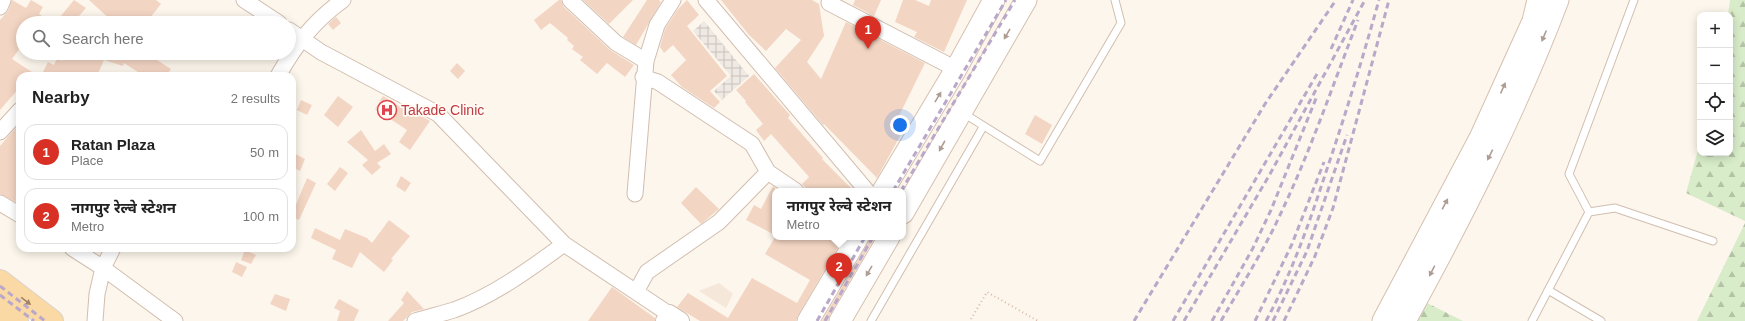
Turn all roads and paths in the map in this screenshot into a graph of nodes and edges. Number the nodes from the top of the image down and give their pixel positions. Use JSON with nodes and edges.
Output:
{"nodes":[{"id":1,"x":3,"y":0,"type":"edge"},
{"id":2,"x":244,"y":0,"type":"edge"},
{"id":3,"x":342,"y":0,"type":"edge"},
{"id":4,"x":570,"y":0,"type":"edge"},
{"id":5,"x":673,"y":0,"type":"edge"},
{"id":6,"x":706,"y":0,"type":"edge"},
{"id":7,"x":994,"y":0,"type":"edge"},
{"id":8,"x":1026,"y":0,"type":"edge"},
{"id":9,"x":1116,"y":0,"type":"edge"},
{"id":10,"x":1538,"y":0,"type":"edge"},
{"id":11,"x":1558,"y":0,"type":"edge"},
{"id":12,"x":1634,"y":0,"type":"edge"},
{"id":13,"x":829,"y":3,"type":"dead end"},
{"id":14,"x":0,"y":8,"type":"edge"},
{"id":15,"x":268,"y":16,"type":"edge"},
{"id":16,"x":296,"y":34,"type":"edge"},
{"id":17,"x":302,"y":38,"type":"junction"},
{"id":18,"x":296,"y":48,"type":"edge"},
{"id":19,"x":288,"y":60,"type":"edge"},
{"id":20,"x":646,"y":61,"type":"junction"},
{"id":21,"x":956,"y":68,"type":"junction"},
{"id":22,"x":281,"y":72,"type":"edge"},
{"id":23,"x":644,"y":77,"type":"junction"},
{"id":24,"x":961,"y":112,"type":"junction"},
{"id":25,"x":16,"y":114,"type":"edge"},
{"id":26,"x":983,"y":127,"type":"junction"},
{"id":27,"x":0,"y":132,"type":"edge"},
{"id":28,"x":768,"y":172,"type":"junction"},
{"id":29,"x":792,"y":188,"type":"edge"},
{"id":30,"x":867,"y":188,"type":"edge"},
{"id":31,"x":872,"y":188,"type":"edge"},
{"id":32,"x":635,"y":194,"type":"dead end"},
{"id":33,"x":0,"y":203,"type":"edge"},
{"id":34,"x":906,"y":208,"type":"edge"},
{"id":35,"x":1589,"y":212,"type":"junction"},
{"id":36,"x":16,"y":213,"type":"edge"},
{"id":37,"x":856,"y":240,"type":"edge"},
{"id":38,"x":887,"y":240,"type":"edge"},
{"id":39,"x":1713,"y":241,"type":"dead end"},
{"id":40,"x":564,"y":244,"type":"junction"},
{"id":41,"x":78,"y":252,"type":"edge"},
{"id":42,"x":111,"y":252,"type":"edge"},
{"id":43,"x":103,"y":268,"type":"junction"},
{"id":44,"x":0,"y":281,"type":"edge"},
{"id":45,"x":1548,"y":290,"type":"junction"},
{"id":46,"x":636,"y":292,"type":"junction"},
{"id":47,"x":0,"y":307,"type":"edge"},
{"id":48,"x":671,"y":319,"type":"edge"},
{"id":49,"x":970,"y":319,"type":"dead end"},
{"id":50,"x":17,"y":321,"type":"edge"},
{"id":51,"x":52,"y":321,"type":"edge"},
{"id":52,"x":95,"y":321,"type":"edge"},
{"id":53,"x":175,"y":321,"type":"edge"},
{"id":54,"x":415,"y":321,"type":"edge"},
{"id":55,"x":808,"y":321,"type":"edge"},
{"id":56,"x":840,"y":321,"type":"edge"},
{"id":57,"x":871,"y":321,"type":"edge"},
{"id":58,"x":1038,"y":321,"type":"edge"},
{"id":59,"x":1383,"y":321,"type":"edge"},
{"id":60,"x":1405,"y":321,"type":"edge"},
{"id":61,"x":1532,"y":321,"type":"edge"},
{"id":62,"x":1601,"y":321,"type":"edge"}],
"edges":[{"from":1,"to":14,"type":"street"},
{"from":2,"to":15,"type":"street"},
{"from":3,"to":17,"type":"street"},
{"from":4,"to":20,"type":"street"},
{"from":5,"to":20,"type":"street"},
{"from":6,"to":30,"type":"street"},
{"from":7,"to":21,"type":"main road"},
{"from":8,"to":24,"type":"main road","one_way":true},
{"from":9,"to":26,"type":"lane"},
{"from":59,"to":10,"type":"main road","one_way":true},
{"from":11,"to":60,"type":"main road","one_way":true},
{"from":12,"to":35,"type":"lane"},
{"from":13,"to":21,"type":"street"},
{"from":16,"to":17,"type":"street"},
{"from":17,"to":18,"type":"street"},
{"from":17,"to":40,"type":"street"},
{"from":19,"to":22,"type":"street"},
{"from":20,"to":23,"type":"street"},
{"from":31,"to":21,"type":"main road","one_way":true},
{"from":23,"to":28,"type":"street"},
{"from":23,"to":32,"type":"street"},
{"from":24,"to":26,"type":"lane"},
{"from":24,"to":34,"type":"main road","one_way":true},
{"from":25,"to":27,"type":"street"},
{"from":26,"to":57,"type":"lane"},
{"from":28,"to":29,"type":"street"},
{"from":28,"to":46,"type":"street"},
{"from":33,"to":36,"type":"street"},
{"from":35,"to":39,"type":"lane"},
{"from":35,"to":45,"type":"lane"},
{"from":37,"to":55,"type":"main road"},
{"from":38,"to":56,"type":"main road","one_way":true},
{"from":40,"to":46,"type":"street"},
{"from":40,"to":54,"type":"street"},
{"from":41,"to":43,"type":"street"},
{"from":42,"to":43,"type":"street"},
{"from":43,"to":52,"type":"street"},
{"from":43,"to":53,"type":"street"},
{"from":44,"to":51,"type":"main road","one_way":true},
{"from":45,"to":61,"type":"lane"},
{"from":45,"to":62,"type":"lane"},
{"from":46,"to":48,"type":"street"},
{"from":47,"to":50,"type":"main road"},
{"from":49,"to":58,"type":"path"}]}
